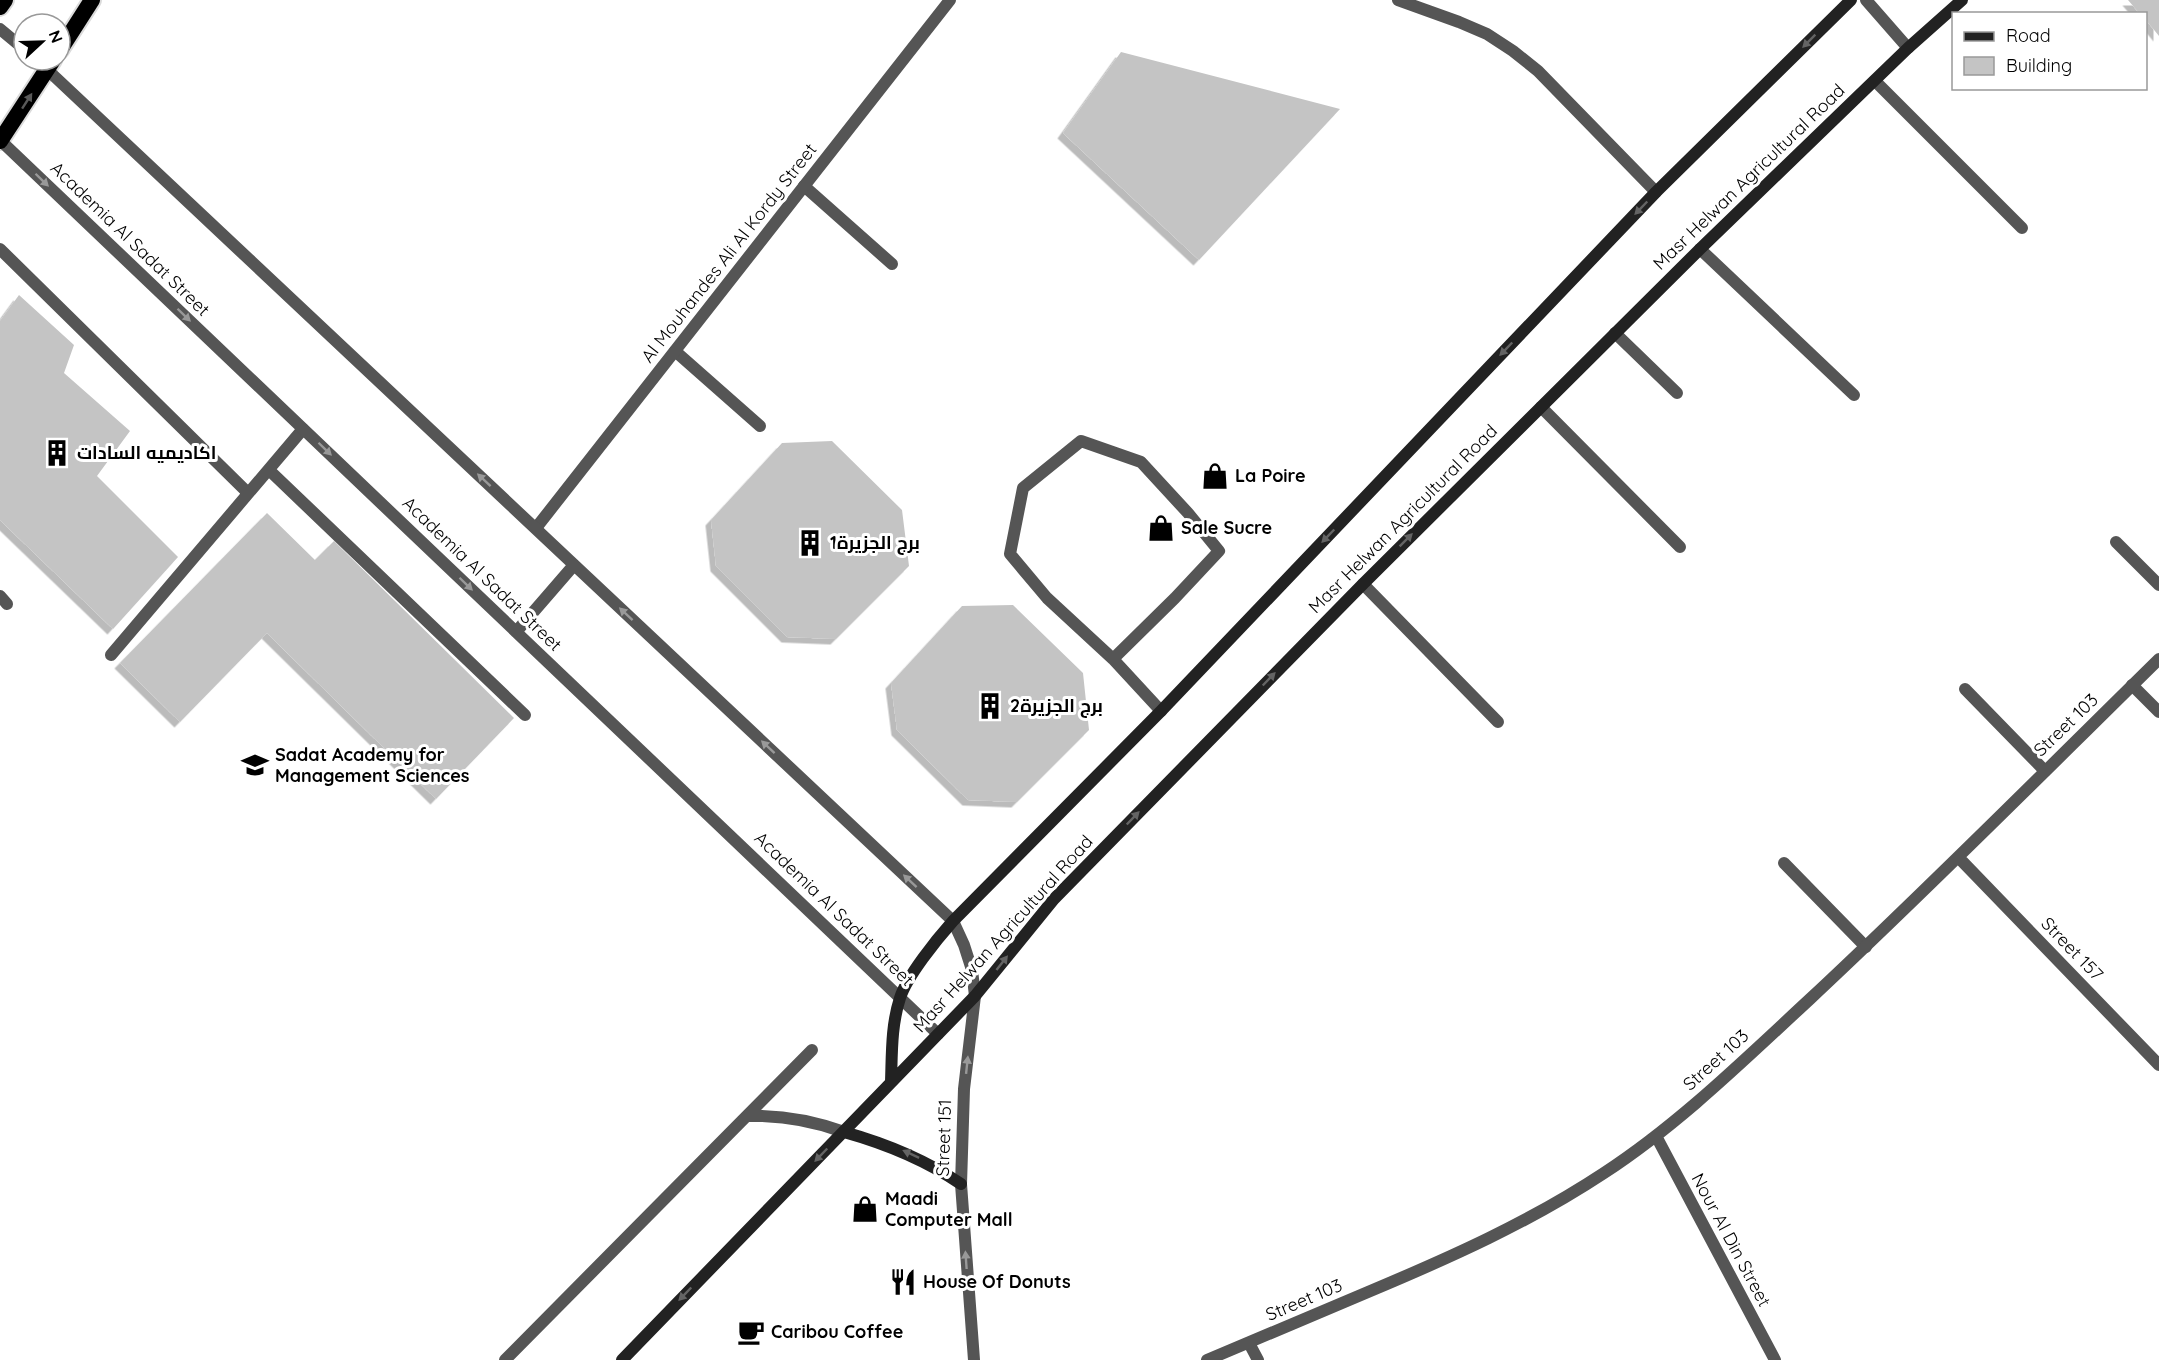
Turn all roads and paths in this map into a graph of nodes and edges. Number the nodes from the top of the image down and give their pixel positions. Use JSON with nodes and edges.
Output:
{"nodes":[{"id":1,"x":4,"y":0,"type":"edge"},
{"id":2,"x":92,"y":0,"type":"edge"},
{"id":3,"x":950,"y":0,"type":"edge"},
{"id":4,"x":1398,"y":0,"type":"edge"},
{"id":5,"x":1851,"y":0,"type":"edge"},
{"id":6,"x":1866,"y":0,"type":"edge"},
{"id":7,"x":1962,"y":0,"type":"edge"},
{"id":8,"x":0,"y":7,"type":"edge"},
{"id":9,"x":0,"y":29,"type":"edge"},
{"id":10,"x":72,"y":31,"type":"edge"},
{"id":11,"x":12,"y":39,"type":"edge"},
{"id":12,"x":1908,"y":48,"type":"junction"},
{"id":13,"x":41,"y":72,"type":"edge"},
{"id":14,"x":55,"y":72,"type":"edge"},
{"id":15,"x":1875,"y":81,"type":"junction"},
{"id":16,"x":0,"y":140,"type":"edge"},
{"id":17,"x":804,"y":186,"type":"junction"},
{"id":18,"x":1656,"y":192,"type":"junction"},
{"id":19,"x":2022,"y":228,"type":"dead end"},
{"id":20,"x":0,"y":249,"type":"edge"},
{"id":21,"x":1700,"y":249,"type":"junction"},
{"id":22,"x":892,"y":264,"type":"dead end"},
{"id":23,"x":1615,"y":333,"type":"junction"},
{"id":24,"x":675,"y":351,"type":"junction"},
{"id":25,"x":1677,"y":393,"type":"dead end"},
{"id":26,"x":1854,"y":395,"type":"dead end"},
{"id":27,"x":1541,"y":407,"type":"junction"},
{"id":28,"x":760,"y":426,"type":"dead end"},
{"id":29,"x":303,"y":429,"type":"junction"},
{"id":30,"x":269,"y":470,"type":"junction"},
{"id":31,"x":248,"y":493,"type":"junction"},
{"id":32,"x":536,"y":528,"type":"junction"},
{"id":33,"x":2116,"y":542,"type":"dead end"},
{"id":34,"x":1680,"y":547,"type":"dead end"},
{"id":35,"x":574,"y":565,"type":"junction"},
{"id":36,"x":1363,"y":584,"type":"junction"},
{"id":37,"x":2159,"y":585,"type":"edge"},
{"id":38,"x":516,"y":632,"type":"junction"},
{"id":39,"x":111,"y":655,"type":"dead end"},
{"id":40,"x":2159,"y":658,"type":"edge"},
{"id":41,"x":1113,"y":659,"type":"junction"},
{"id":42,"x":2132,"y":685,"type":"junction"},
{"id":43,"x":1965,"y":689,"type":"dead end"},
{"id":44,"x":1161,"y":711,"type":"junction"},
{"id":45,"x":2159,"y":712,"type":"edge"},
{"id":46,"x":525,"y":715,"type":"dead end"},
{"id":47,"x":1498,"y":722,"type":"dead end"},
{"id":48,"x":2045,"y":771,"type":"junction"},
{"id":49,"x":1959,"y":858,"type":"junction"},
{"id":50,"x":1784,"y":863,"type":"dead end"},
{"id":51,"x":953,"y":921,"type":"junction"},
{"id":52,"x":1866,"y":947,"type":"junction"},
{"id":53,"x":900,"y":996,"type":"junction"},
{"id":54,"x":975,"y":996,"type":"junction"},
{"id":55,"x":939,"y":1034,"type":"junction"},
{"id":56,"x":812,"y":1050,"type":"dead end"},
{"id":57,"x":2159,"y":1065,"type":"edge"},
{"id":58,"x":891,"y":1082,"type":"junction"},
{"id":59,"x":748,"y":1116,"type":"junction"},
{"id":60,"x":844,"y":1132,"type":"junction"},
{"id":61,"x":1656,"y":1136,"type":"junction"},
{"id":62,"x":961,"y":1184,"type":"junction"},
{"id":63,"x":1249,"y":1342,"type":"junction"},
{"id":64,"x":505,"y":1360,"type":"edge"},
{"id":65,"x":621,"y":1360,"type":"edge"},
{"id":66,"x":974,"y":1360,"type":"edge"},
{"id":67,"x":1207,"y":1360,"type":"edge"},
{"id":68,"x":1258,"y":1360,"type":"edge"},
{"id":69,"x":1775,"y":1360,"type":"edge"}],
"edges":[{"from":1,"to":8,"type":"highway"},
{"from":2,"to":10,"type":"highway"},
{"from":3,"to":17,"type":"street","name":"Al Mouhandes Ali Al Kordy Street"},
{"from":4,"to":18,"type":"street"},
{"from":5,"to":18,"type":"main road","name":"Masr Helwan Agricultural Road","one_way":true},
{"from":6,"to":12,"type":"street"},
{"from":7,"to":12,"type":"main road","name":"Masr Helwan Agricultural Road"},
{"from":9,"to":11,"type":"street"},
{"from":12,"to":15,"type":"main road","name":"Masr Helwan Agricultural Road"},
{"from":16,"to":13,"type":"highway","one_way":true},
{"from":32,"to":14,"type":"street","one_way":true},
{"from":15,"to":19,"type":"street"},
{"from":15,"to":21,"type":"main road","name":"Masr Helwan Agricultural Road"},
{"from":16,"to":29,"type":"street","name":"Academia Al Sadat Street","one_way":true},
{"from":17,"to":22,"type":"street"},
{"from":17,"to":24,"type":"street","name":"Al Mouhandes Ali Al Kordy Street"},
{"from":18,"to":44,"type":"main road","name":"Masr Helwan Agricultural Road","one_way":true},
{"from":20,"to":31,"type":"street"},
{"from":21,"to":23,"type":"main road","name":"Masr Helwan Agricultural Road"},
{"from":21,"to":26,"type":"street"},
{"from":23,"to":25,"type":"street"},
{"from":23,"to":27,"type":"main road","name":"Masr Helwan Agricultural Road"},
{"from":24,"to":28,"type":"street"},
{"from":24,"to":32,"type":"street","name":"Al Mouhandes Ali Al Kordy Street"},
{"from":27,"to":34,"type":"street"},
{"from":36,"to":27,"type":"main road","name":"Masr Helwan Agricultural Road","one_way":true},
{"from":29,"to":30,"type":"street"},
{"from":29,"to":38,"type":"street","name":"Academia Al Sadat Street","one_way":true},
{"from":30,"to":31,"type":"street"},
{"from":30,"to":46,"type":"street"},
{"from":31,"to":39,"type":"street"},
{"from":32,"to":35,"type":"street"},
{"from":33,"to":37,"type":"street"},
{"from":35,"to":38,"type":"street"},
{"from":51,"to":35,"type":"street","one_way":true},
{"from":36,"to":47,"type":"street"},
{"from":54,"to":36,"type":"main road","name":"Masr Helwan Agricultural Road","one_way":true},
{"from":38,"to":53,"type":"street","name":"Academia Al Sadat Street"},
{"from":40,"to":42,"type":"street","name":"Street 103"},
{"from":41,"to":41,"type":"street"},
{"from":41,"to":44,"type":"street"},
{"from":42,"to":45,"type":"street"},
{"from":42,"to":48,"type":"street","name":"Street 103"},
{"from":43,"to":48,"type":"street"},
{"from":44,"to":51,"type":"main road","name":"Masr Helwan Agricultural Road"},
{"from":48,"to":49,"type":"street","name":"Street 103"},
{"from":49,"to":52,"type":"street","name":"Street 103"},
{"from":49,"to":57,"type":"street","name":"Street 157"},
{"from":50,"to":52,"type":"street"},
{"from":51,"to":53,"type":"main road","name":"Masr Helwan Agricultural Road"},
{"from":51,"to":54,"type":"street","name":"Street 151"},
{"from":52,"to":61,"type":"street","name":"Street 103"},
{"from":53,"to":55,"type":"street","name":"Academia Al Sadat Street"},
{"from":53,"to":58,"type":"main road","name":"Masr Helwan Agricultural Road"},
{"from":54,"to":55,"type":"main road","name":"Masr Helwan Agricultural Road"},
{"from":62,"to":54,"type":"street","name":"Street 151","one_way":true},
{"from":55,"to":58,"type":"main road","name":"Masr Helwan Agricultural Road"},
{"from":56,"to":59,"type":"street"},
{"from":58,"to":60,"type":"main road","name":"Masr Helwan Agricultural Road"},
{"from":59,"to":60,"type":"street"},
{"from":59,"to":64,"type":"street"},
{"from":62,"to":60,"type":"main road","one_way":true},
{"from":60,"to":65,"type":"main road","name":"Masr Helwan Agricultural Road","one_way":true},
{"from":61,"to":63,"type":"street","name":"Street 103"},
{"from":61,"to":69,"type":"street","name":"Nour Al Din Street"},
{"from":66,"to":62,"type":"street","name":"Street 151","one_way":true},
{"from":63,"to":67,"type":"street","name":"Street 103"},
{"from":63,"to":68,"type":"street"}]}
